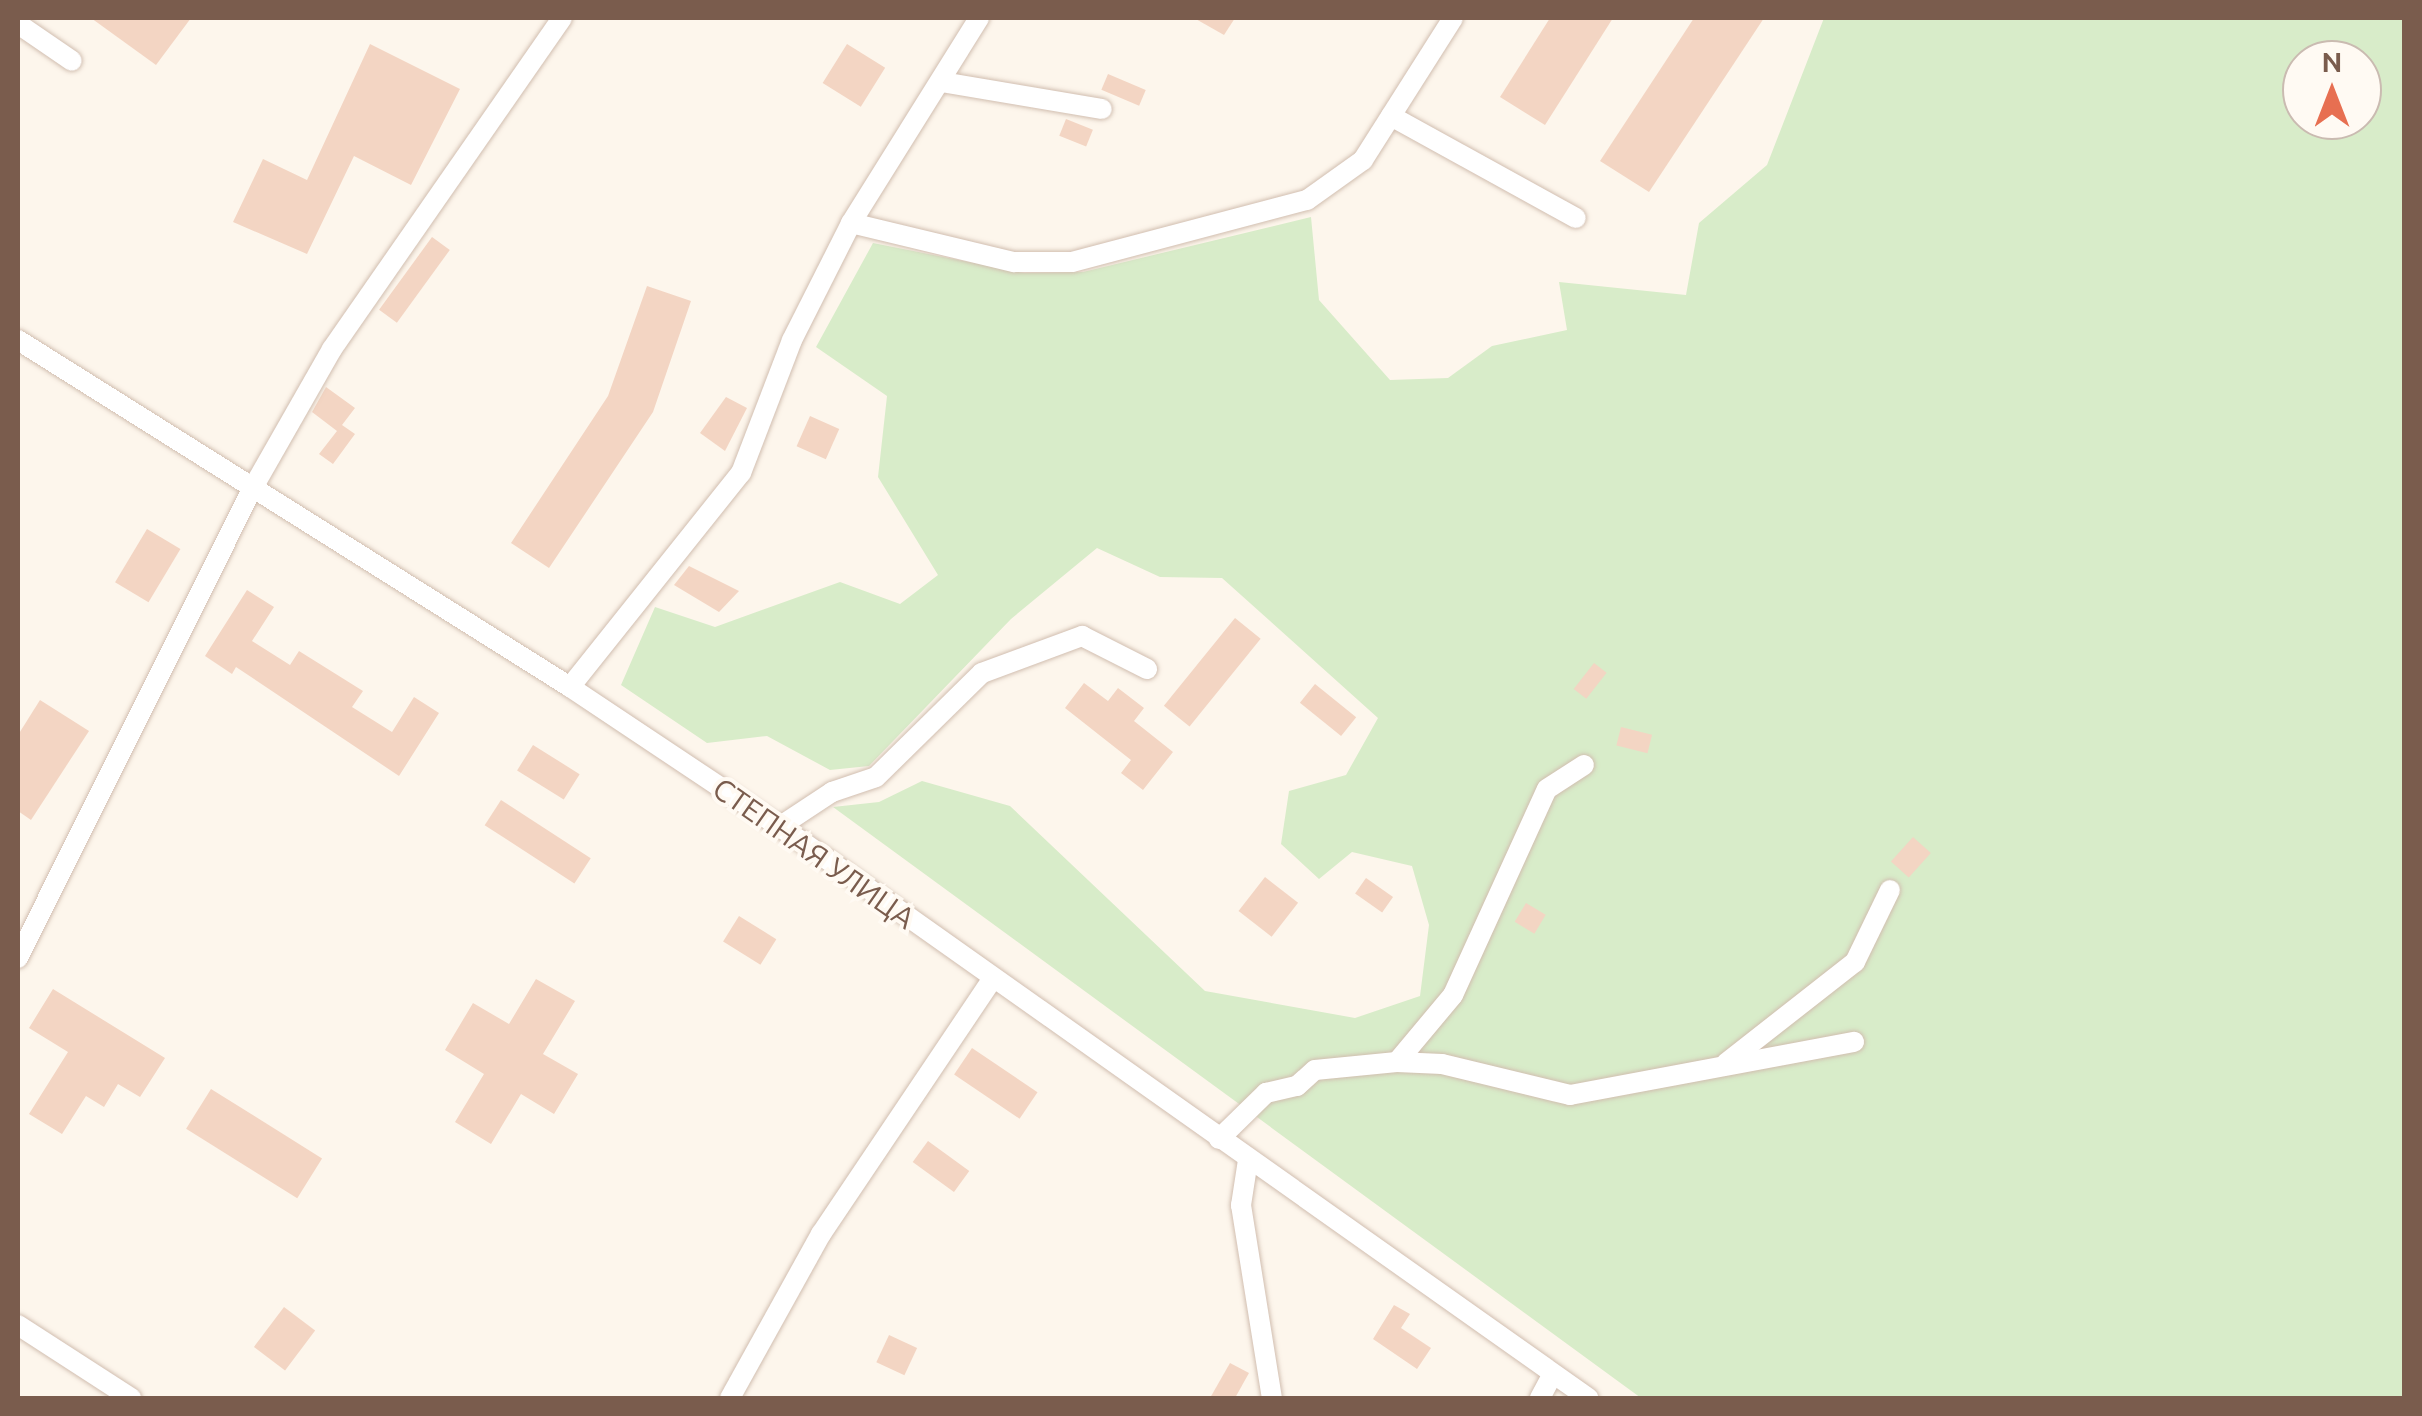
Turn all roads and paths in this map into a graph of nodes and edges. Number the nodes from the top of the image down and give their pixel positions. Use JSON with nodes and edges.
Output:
{"nodes":[{"id":1,"x":562,"y":18,"type":"edge"},
{"id":2,"x":980,"y":18,"type":"edge"},
{"id":3,"x":1453,"y":18,"type":"edge"},
{"id":4,"x":18,"y":24,"type":"edge"},
{"id":5,"x":72,"y":60,"type":"dead end"},
{"id":6,"x":942,"y":82,"type":"junction"},
{"id":7,"x":1102,"y":108,"type":"dead end"},
{"id":8,"x":1391,"y":116,"type":"junction"},
{"id":9,"x":1576,"y":218,"type":"dead end"},
{"id":10,"x":851,"y":223,"type":"junction"},
{"id":11,"x":18,"y":340,"type":"edge"},
{"id":12,"x":252,"y":492,"type":"junction"},
{"id":13,"x":1147,"y":669,"type":"dead end"},
{"id":14,"x":570,"y":687,"type":"junction"},
{"id":15,"x":1584,"y":764,"type":"dead end"},
{"id":16,"x":780,"y":827,"type":"junction"},
{"id":17,"x":1890,"y":890,"type":"dead end"},
{"id":18,"x":18,"y":958,"type":"edge"},
{"id":19,"x":993,"y":978,"type":"junction"},
{"id":20,"x":1854,"y":1042,"type":"dead end"},
{"id":21,"x":1397,"y":1062,"type":"junction"},
{"id":22,"x":1720,"y":1067,"type":"junction"},
{"id":23,"x":1219,"y":1140,"type":"junction"},
{"id":24,"x":1248,"y":1160,"type":"junction"},
{"id":25,"x":18,"y":1326,"type":"edge"},
{"id":26,"x":1553,"y":1374,"type":"junction"},
{"id":27,"x":130,"y":1398,"type":"edge"},
{"id":28,"x":730,"y":1398,"type":"edge"},
{"id":29,"x":1272,"y":1398,"type":"edge"},
{"id":30,"x":1540,"y":1398,"type":"edge"},
{"id":31,"x":1588,"y":1398,"type":"edge"}],
"edges":[{"from":1,"to":12,"type":"street"},
{"from":2,"to":6,"type":"street"},
{"from":3,"to":8,"type":"street"},
{"from":4,"to":5,"type":"street"},
{"from":6,"to":7,"type":"street"},
{"from":6,"to":10,"type":"street"},
{"from":8,"to":9,"type":"street"},
{"from":8,"to":10,"type":"street"},
{"from":10,"to":14,"type":"street"},
{"from":11,"to":12,"type":"street","name":"СТЕПНАЯ УЛИЦА"},
{"from":12,"to":14,"type":"street","name":"СТЕПНАЯ УЛИЦА"},
{"from":12,"to":18,"type":"street"},
{"from":13,"to":16,"type":"street"},
{"from":14,"to":16,"type":"street","name":"СТЕПНАЯ УЛИЦА"},
{"from":15,"to":21,"type":"street"},
{"from":16,"to":19,"type":"street","name":"СТЕПНАЯ УЛИЦА"},
{"from":17,"to":22,"type":"street"},
{"from":19,"to":23,"type":"street","name":"СТЕПНАЯ УЛИЦА"},
{"from":19,"to":28,"type":"street"},
{"from":20,"to":22,"type":"street"},
{"from":21,"to":22,"type":"street"},
{"from":21,"to":23,"type":"street"},
{"from":23,"to":24,"type":"street","name":"СТЕПНАЯ УЛИЦА"},
{"from":24,"to":26,"type":"street","name":"СТЕПНАЯ УЛИЦА"},
{"from":24,"to":29,"type":"street"},
{"from":25,"to":27,"type":"street"},
{"from":26,"to":30,"type":"street"},
{"from":26,"to":31,"type":"street","name":"СТЕПНАЯ УЛИЦА"}]}
